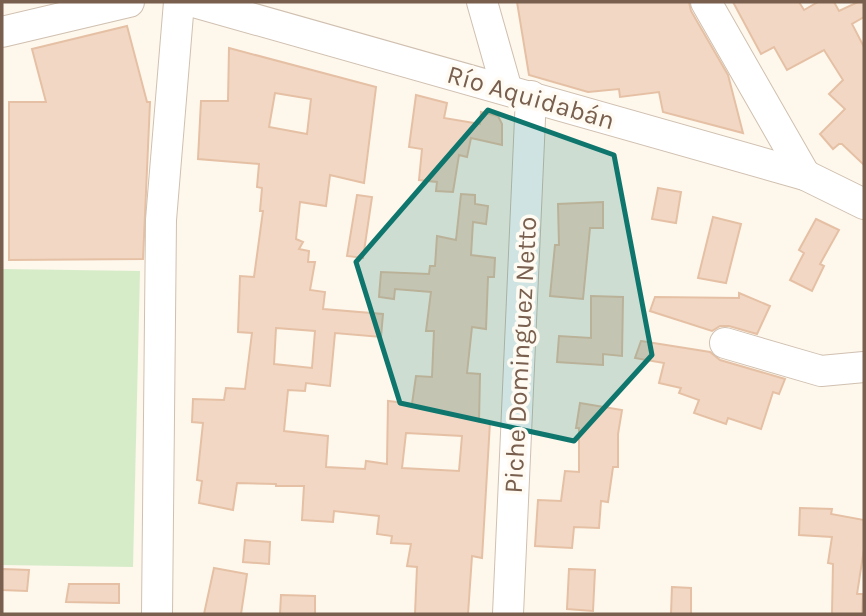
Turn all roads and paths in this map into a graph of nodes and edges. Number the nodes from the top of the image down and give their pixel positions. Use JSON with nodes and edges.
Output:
{"nodes":[{"id":1,"x":129,"y":2,"type":"edge"},
{"id":2,"x":179,"y":2,"type":"edge"},
{"id":3,"x":194,"y":2,"type":"edge"},
{"id":4,"x":482,"y":2,"type":"edge"},
{"id":5,"x":706,"y":2,"type":"edge"},
{"id":6,"x":2,"y":32,"type":"edge"},
{"id":7,"x":519,"y":93,"type":"junction"},
{"id":8,"x":805,"y":175,"type":"junction"},
{"id":9,"x":864,"y":204,"type":"edge"},
{"id":10,"x":725,"y":343,"type":"dead end"},
{"id":11,"x":864,"y":367,"type":"edge"},
{"id":12,"x":157,"y":614,"type":"edge"},
{"id":13,"x":508,"y":614,"type":"edge"}],
"edges":[{"from":1,"to":6,"type":"street"},
{"from":2,"to":12,"type":"street"},
{"from":3,"to":7,"type":"street","name":"Río Aquidabán"},
{"from":4,"to":7,"type":"street","name":"Piche Dominguez Netto"},
{"from":5,"to":8,"type":"street"},
{"from":7,"to":8,"type":"street","name":"Río Aquidabán"},
{"from":7,"to":13,"type":"street","name":"Piche Dominguez Netto"},
{"from":8,"to":9,"type":"street","name":"Río Aquidabán"},
{"from":10,"to":11,"type":"street"}]}
